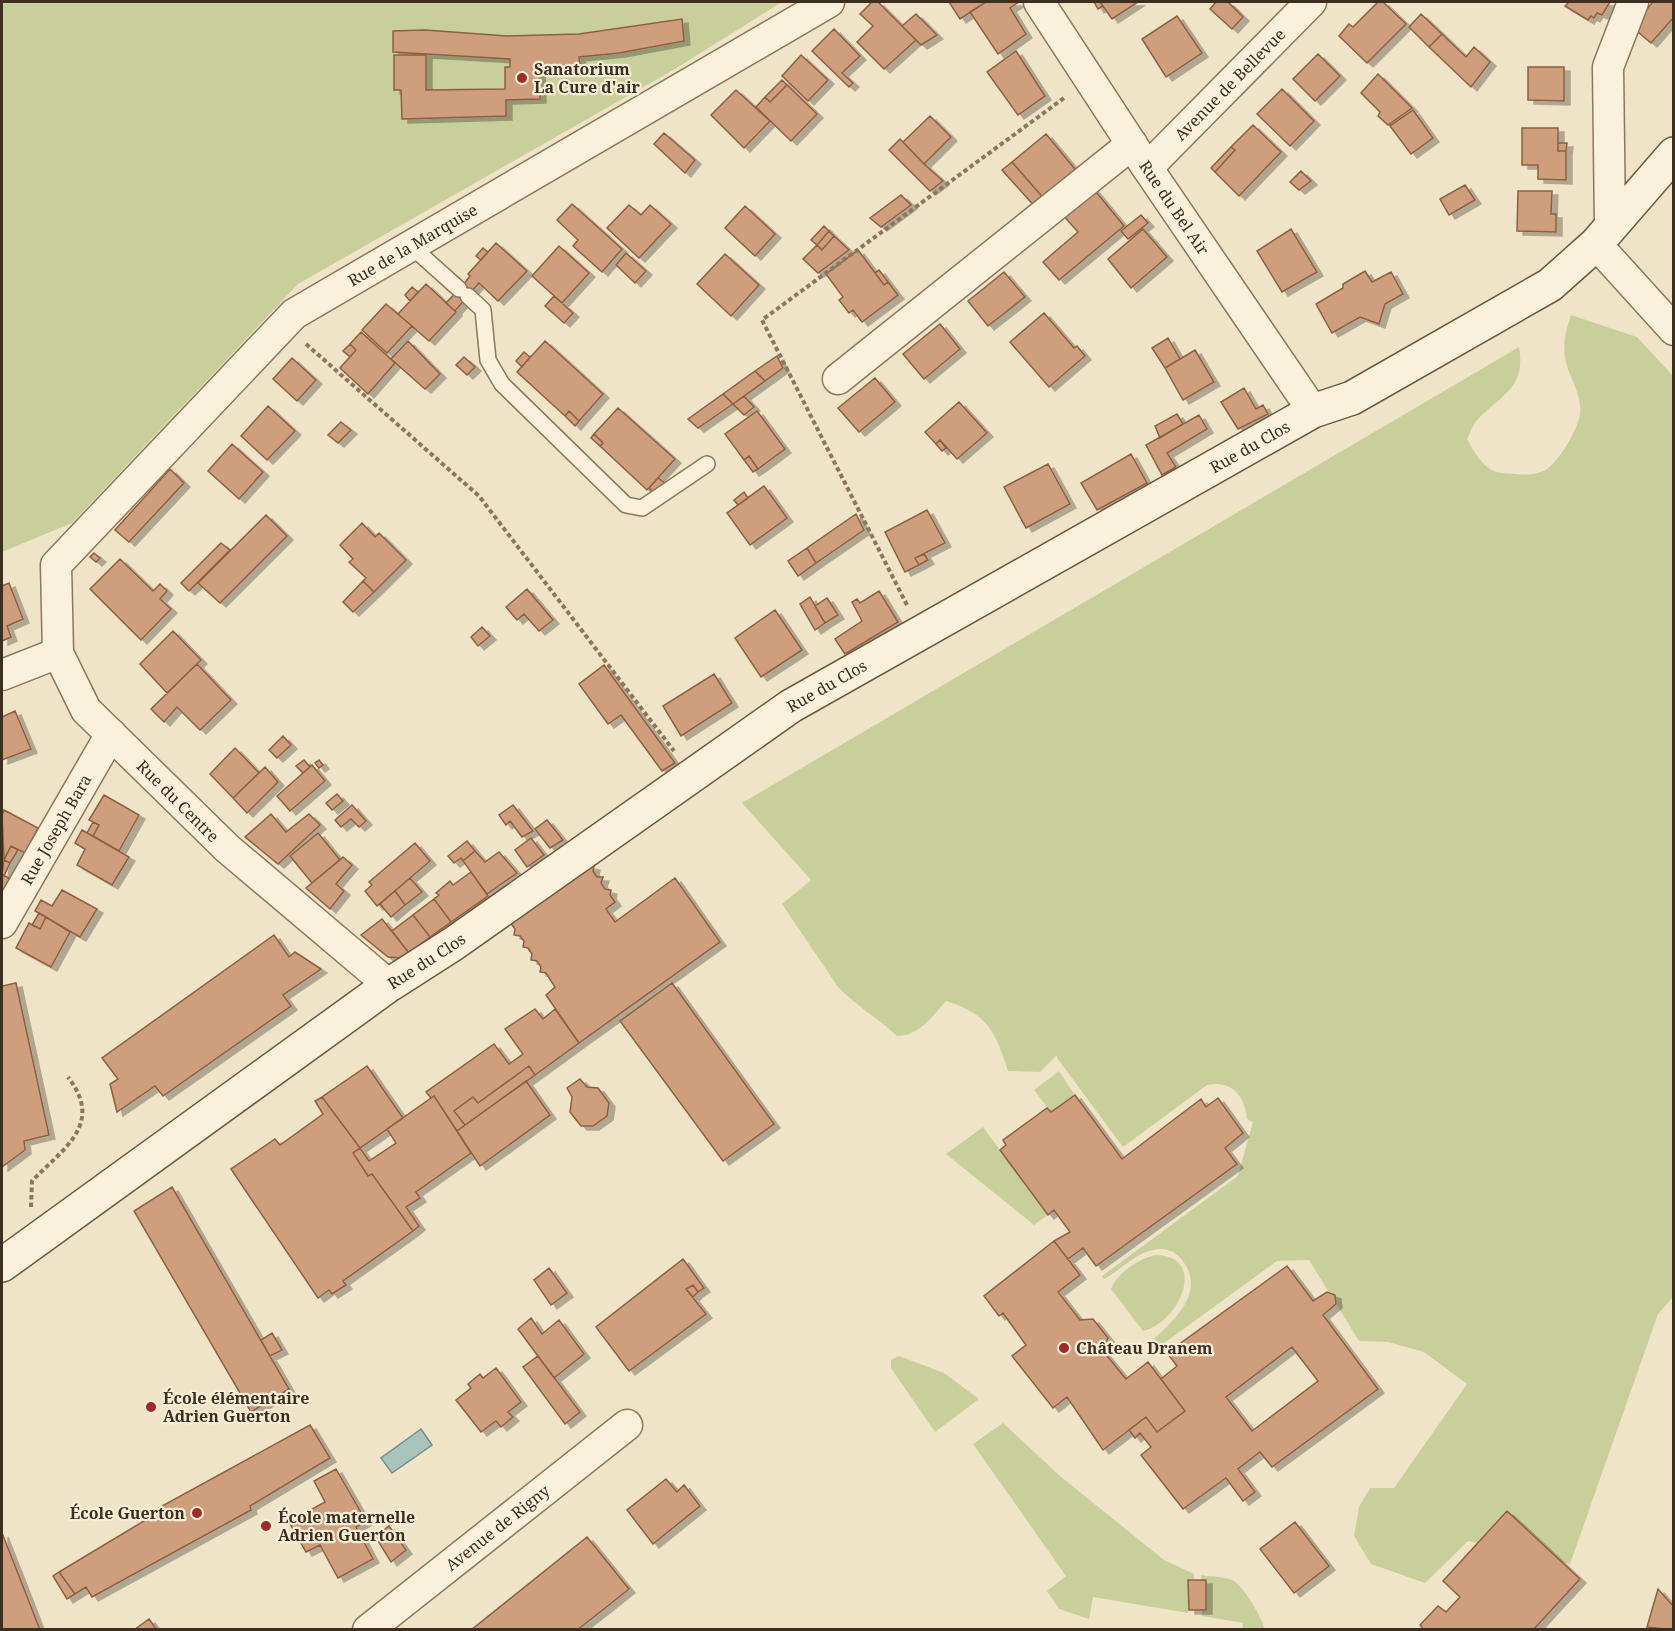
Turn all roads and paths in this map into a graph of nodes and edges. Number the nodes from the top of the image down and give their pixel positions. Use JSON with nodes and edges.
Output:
{"nodes":[{"id":1,"x":829,"y":2,"type":"edge"},
{"id":2,"x":1039,"y":2,"type":"edge"},
{"id":3,"x":1311,"y":2,"type":"edge"},
{"id":4,"x":1633,"y":2,"type":"edge"},
{"id":5,"x":1674,"y":154,"type":"edge"},
{"id":6,"x":1139,"y":155,"type":"junction"},
{"id":7,"x":1603,"y":236,"type":"junction"},
{"id":8,"x":411,"y":246,"type":"junction"},
{"id":9,"x":284,"y":325,"type":"junction"},
{"id":10,"x":1674,"y":330,"type":"edge"},
{"id":11,"x":838,"y":379,"type":"dead end"},
{"id":12,"x":1313,"y":411,"type":"junction"},
{"id":13,"x":707,"y":464,"type":"dead end"},
{"id":14,"x":56,"y":565,"type":"joint"},
{"id":15,"x":58,"y":653,"type":"junction"},
{"id":16,"x":2,"y":675,"type":"edge"},
{"id":17,"x":111,"y":734,"type":"junction"},
{"id":18,"x":693,"y":775,"type":"junction"},
{"id":19,"x":2,"y":923,"type":"edge"},
{"id":20,"x":389,"y":985,"type":"junction"},
{"id":21,"x":68,"y":1077,"type":"dead end"},
{"id":22,"x":45,"y":1234,"type":"junction"},
{"id":23,"x":2,"y":1266,"type":"edge"},
{"id":24,"x":627,"y":1425,"type":"dead end"},
{"id":25,"x":369,"y":1629,"type":"edge"}],
"edges":[{"from":1,"to":8,"type":"street","name":"Rue de la Marquise"},
{"from":2,"to":6,"type":"street","name":"Rue du Bel Air"},
{"from":3,"to":6,"type":"street","name":"Avenue de Bellevue"},
{"from":4,"to":7,"type":"street"},
{"from":5,"to":7,"type":"street","name":"Rue du Clos"},
{"from":6,"to":11,"type":"street","name":"Avenue de Bellevue"},
{"from":6,"to":12,"type":"street","name":"Rue du Bel Air"},
{"from":7,"to":10,"type":"street"},
{"from":7,"to":12,"type":"street","name":"Rue du Clos"},
{"from":8,"to":9,"type":"street","name":"Rue de la Marquise"},
{"from":8,"to":13,"type":"lane"},
{"from":9,"to":14,"type":"street","name":"Rue de la Marquise"},
{"from":9,"to":18,"type":"path"},
{"from":12,"to":18,"type":"street","name":"Rue du Clos"},
{"from":14,"to":15,"type":"street","name":"Rue du Centre"},
{"from":15,"to":16,"type":"street"},
{"from":15,"to":17,"type":"street","name":"Rue du Centre"},
{"from":17,"to":19,"type":"street","name":"Rue Joseph Bara"},
{"from":17,"to":20,"type":"street","name":"Rue du Centre"},
{"from":18,"to":20,"type":"street","name":"Rue du Clos"},
{"from":20,"to":22,"type":"street","name":"Rue du Clos"},
{"from":21,"to":22,"type":"path"},
{"from":22,"to":23,"type":"street","name":"Rue du Clos"},
{"from":24,"to":25,"type":"street","name":"Avenue de Rigny"}]}
